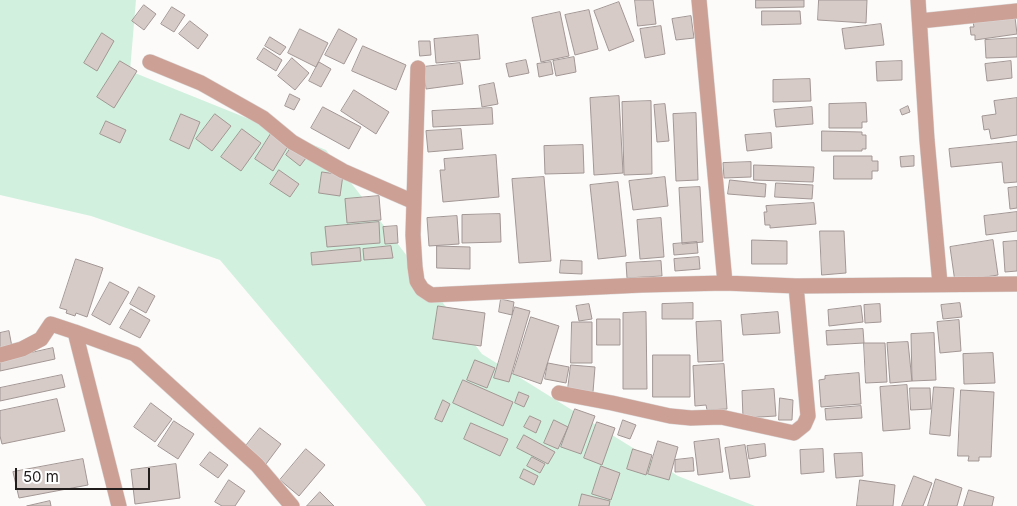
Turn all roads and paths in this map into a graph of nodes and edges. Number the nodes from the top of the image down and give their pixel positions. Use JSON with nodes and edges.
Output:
{"nodes":[{"id":1,"x":699,"y":0,"type":"edge"},
{"id":2,"x":918,"y":0,"type":"edge"},
{"id":3,"x":1017,"y":11,"type":"edge"},
{"id":4,"x":920,"y":21,"type":"junction"},
{"id":5,"x":150,"y":62,"type":"dead end"},
{"id":6,"x":418,"y":68,"type":"dead end"},
{"id":7,"x":414,"y":202,"type":"junction"},
{"id":8,"x":725,"y":283,"type":"junction"},
{"id":9,"x":940,"y":284,"type":"junction"},
{"id":10,"x":1017,"y":284,"type":"edge"},
{"id":11,"x":796,"y":286,"type":"junction"},
{"id":12,"x":75,"y":332,"type":"junction"},
{"id":13,"x":0,"y":355,"type":"edge"},
{"id":14,"x":559,"y":393,"type":"dead end"},
{"id":15,"x":119,"y":506,"type":"edge"},
{"id":16,"x":292,"y":506,"type":"edge"}],
"edges":[{"from":1,"to":8,"type":"street"},
{"from":2,"to":4,"type":"street"},
{"from":3,"to":4,"type":"street"},
{"from":4,"to":9,"type":"street"},
{"from":5,"to":7,"type":"street"},
{"from":6,"to":7,"type":"street"},
{"from":7,"to":8,"type":"street"},
{"from":8,"to":11,"type":"street"},
{"from":9,"to":10,"type":"street"},
{"from":9,"to":11,"type":"street"},
{"from":11,"to":14,"type":"street"},
{"from":12,"to":13,"type":"street"},
{"from":12,"to":15,"type":"street"},
{"from":12,"to":16,"type":"street"}]}
